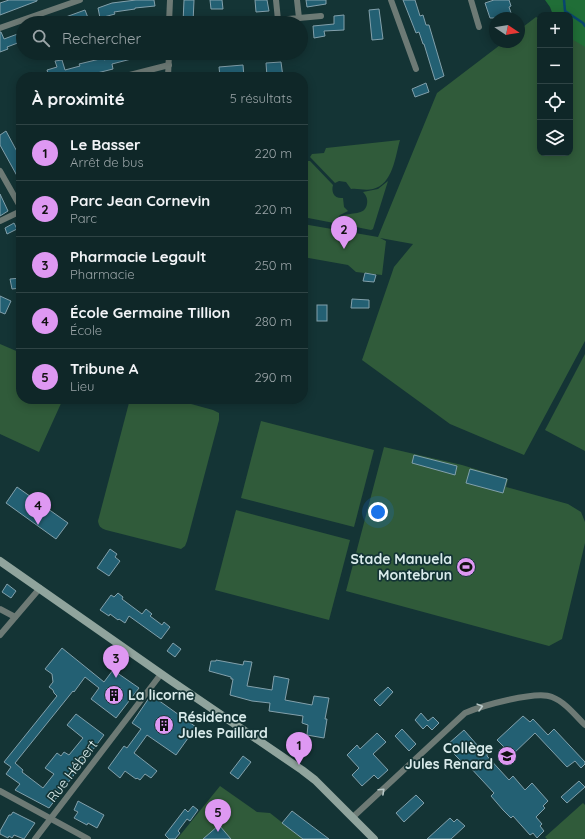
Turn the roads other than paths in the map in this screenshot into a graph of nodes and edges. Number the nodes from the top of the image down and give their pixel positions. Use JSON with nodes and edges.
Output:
{"nodes":[{"id":1,"x":80,"y":0,"type":"edge"},
{"id":2,"x":170,"y":0,"type":"edge"},
{"id":3,"x":276,"y":0,"type":"edge"},
{"id":4,"x":298,"y":0,"type":"edge"},
{"id":5,"x":391,"y":0,"type":"edge"},
{"id":6,"x":470,"y":0,"type":"edge"},
{"id":7,"x":34,"y":16,"type":"edge"},
{"id":8,"x":169,"y":16,"type":"edge"},
{"id":9,"x":278,"y":16,"type":"edge"},
{"id":10,"x":299,"y":16,"type":"edge"},
{"id":11,"x":321,"y":16,"type":"dead end"},
{"id":12,"x":308,"y":17,"type":"edge"},
{"id":13,"x":16,"y":22,"type":"edge"},
{"id":14,"x":479,"y":27,"type":"dead end"},
{"id":15,"x":0,"y":28,"type":"edge"},
{"id":16,"x":169,"y":60,"type":"edge"},
{"id":17,"x":169,"y":65,"type":"junction"},
{"id":18,"x":416,"y":69,"type":"dead end"},
{"id":19,"x":142,"y":72,"type":"edge"},
{"id":20,"x":168,"y":72,"type":"edge"},
{"id":21,"x":0,"y":171,"type":"edge"},
{"id":22,"x":16,"y":199,"type":"edge"},
{"id":23,"x":16,"y":213,"type":"edge"},
{"id":24,"x":0,"y":220,"type":"edge"},
{"id":25,"x":0,"y":561,"type":"edge"},
{"id":26,"x":40,"y":588,"type":"junction"},
{"id":27,"x":0,"y":609,"type":"edge"},
{"id":28,"x":15,"y":616,"type":"junction"},
{"id":29,"x":0,"y":635,"type":"edge"},
{"id":30,"x":162,"y":674,"type":"junction"},
{"id":31,"x":585,"y":725,"type":"edge"},
{"id":32,"x":0,"y":791,"type":"edge"},
{"id":33,"x":353,"y":817,"type":"junction"},
{"id":34,"x":50,"y":819,"type":"junction"},
{"id":35,"x":35,"y":839,"type":"edge"},
{"id":36,"x":88,"y":839,"type":"edge"},
{"id":37,"x":374,"y":839,"type":"edge"}],
"edges":[{"from":1,"to":7,"type":"street"},
{"from":2,"to":8,"type":"street"},
{"from":3,"to":9,"type":"street"},
{"from":4,"to":10,"type":"street"},
{"from":5,"to":18,"type":"street"},
{"from":6,"to":14,"type":"street"},
{"from":11,"to":12,"type":"street"},
{"from":13,"to":15,"type":"street"},
{"from":16,"to":17,"type":"street"},
{"from":17,"to":19,"type":"street"},
{"from":17,"to":20,"type":"street"},
{"from":21,"to":22,"type":"street"},
{"from":23,"to":24,"type":"street"},
{"from":25,"to":26,"type":"street"},
{"from":26,"to":28,"type":"street"},
{"from":26,"to":30,"type":"street"},
{"from":27,"to":28,"type":"street"},
{"from":28,"to":29,"type":"street"},
{"from":30,"to":33,"type":"street"},
{"from":30,"to":34,"type":"street","name":"Rue Hébert"},
{"from":33,"to":31,"type":"street","one_way":true},
{"from":32,"to":34,"type":"street","name":"Rue Hébert"},
{"from":33,"to":37,"type":"street"},
{"from":34,"to":35,"type":"street","name":"Rue Hébert"},
{"from":34,"to":36,"type":"street","name":"Rue Hébert"}]}
